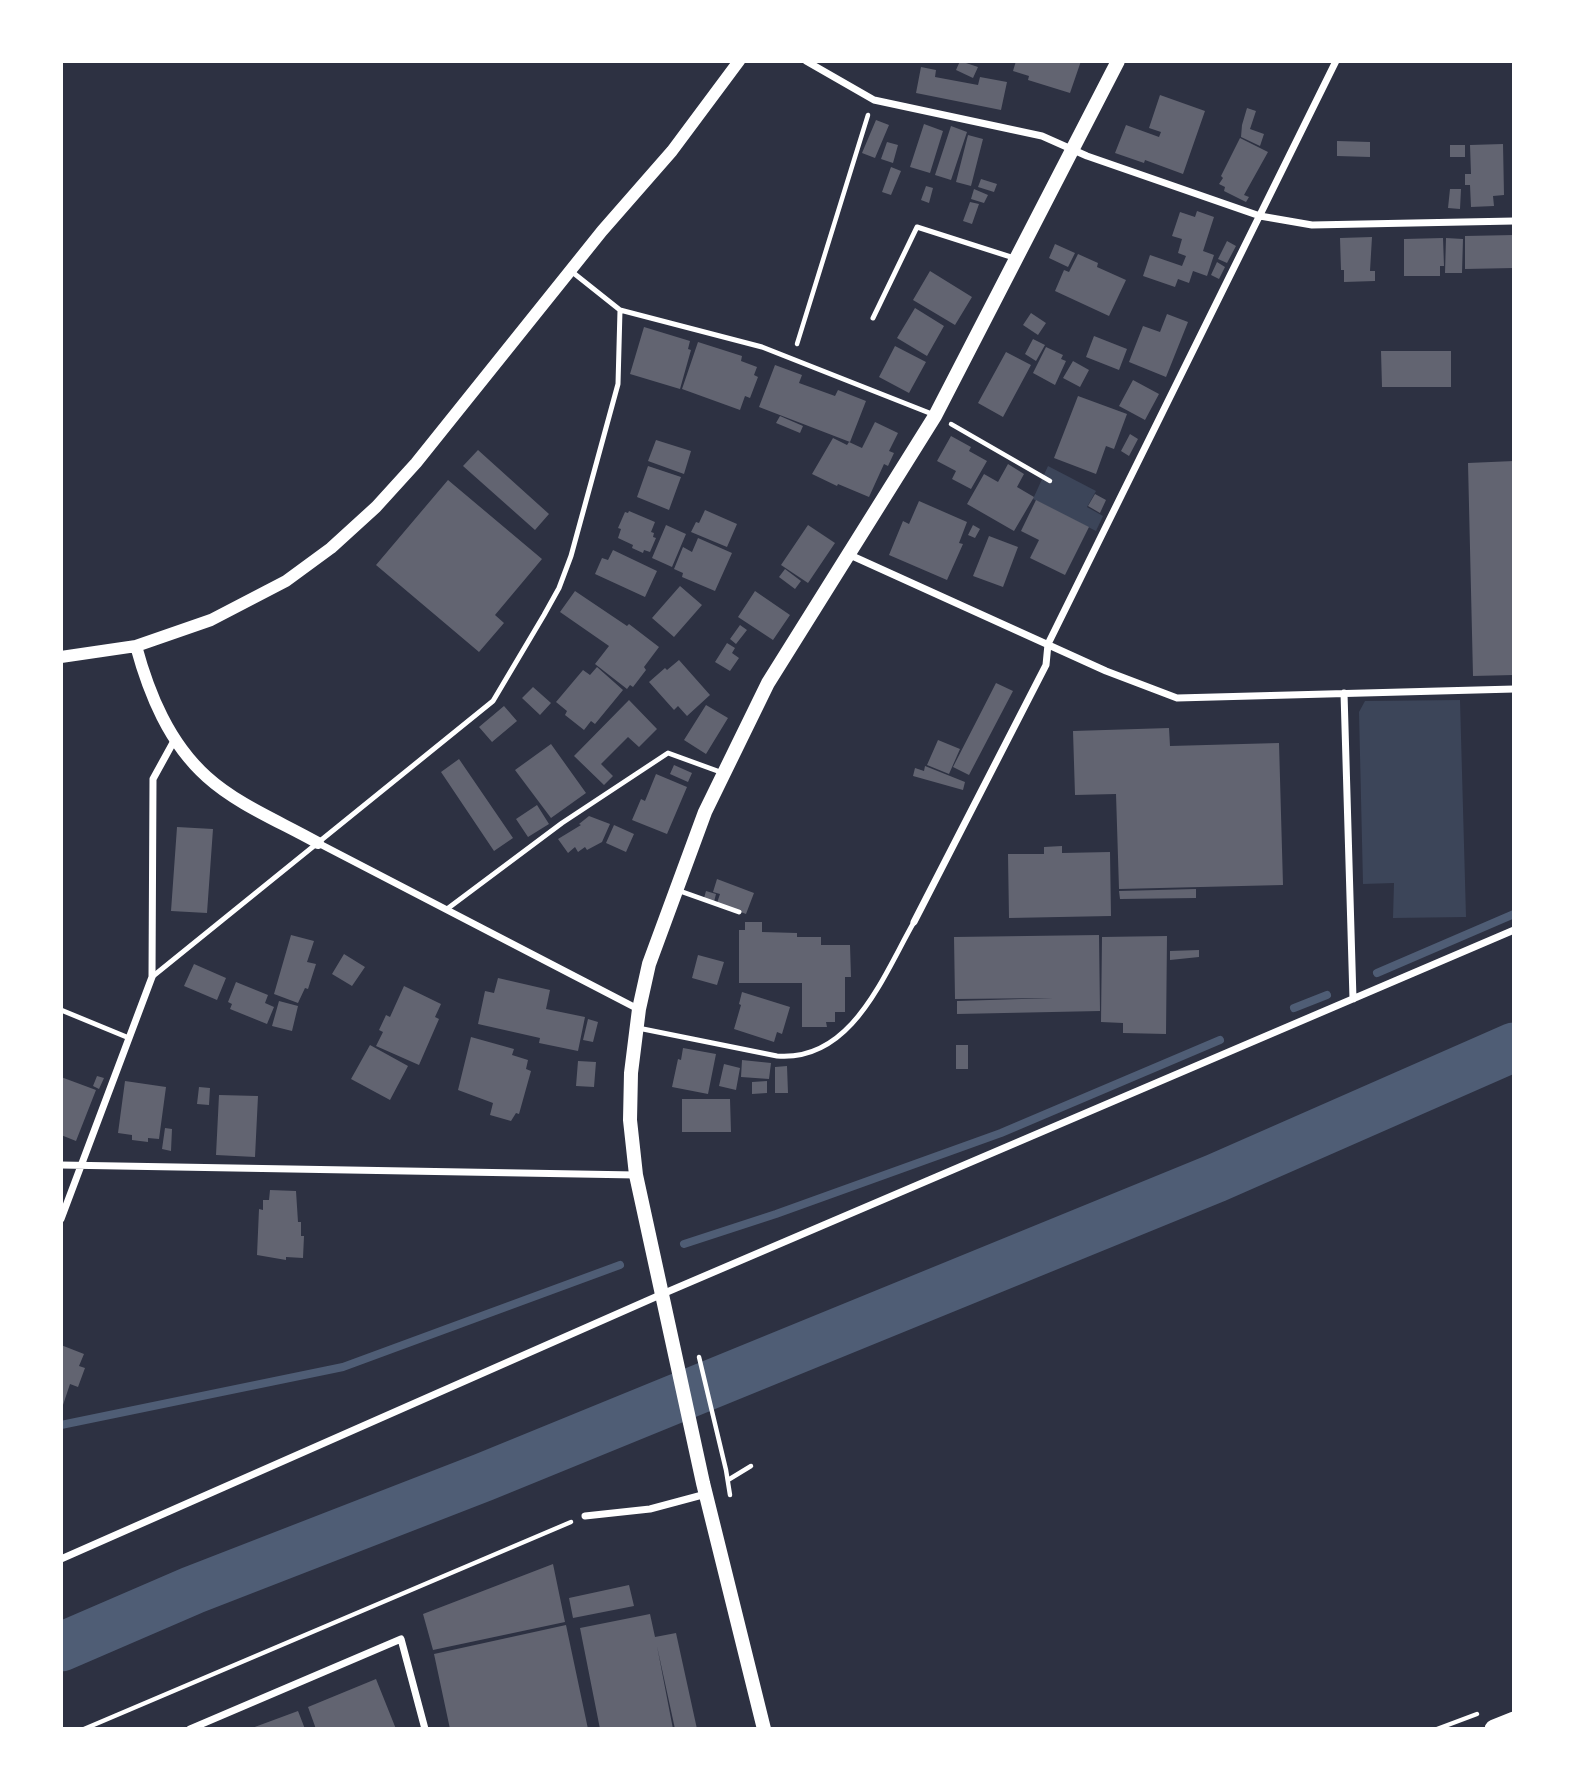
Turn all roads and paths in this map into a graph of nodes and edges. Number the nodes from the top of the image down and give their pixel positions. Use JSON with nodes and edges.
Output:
{"nodes":[{"id":1,"x":739,"y":61,"type":"edge"},
{"id":2,"x":806,"y":61,"type":"edge"},
{"id":3,"x":1118,"y":61,"type":"edge"},
{"id":4,"x":1336,"y":61,"type":"edge"},
{"id":5,"x":874,"y":100,"type":"junction"},
{"id":6,"x":1074,"y":151,"type":"junction"},
{"id":7,"x":1260,"y":216,"type":"junction"},
{"id":8,"x":1514,"y":221,"type":"edge"},
{"id":9,"x":1017,"y":258,"type":"junction"},
{"id":10,"x":572,"y":271,"type":"junction"},
{"id":11,"x":620,"y":310,"type":"junction"},
{"id":12,"x":873,"y":318,"type":"dead end"},
{"id":13,"x":793,"y":359,"type":"junction"},
{"id":14,"x":935,"y":415,"type":"junction"},
{"id":15,"x":1050,"y":481,"type":"dead end"},
{"id":16,"x":850,"y":555,"type":"junction"},
{"id":17,"x":1048,"y":644,"type":"junction"},
{"id":18,"x":136,"y":646,"type":"junction"},
{"id":19,"x":61,"y":657,"type":"edge"},
{"id":20,"x":1514,"y":688,"type":"edge"},
{"id":21,"x":1344,"y":693,"type":"junction"},
{"id":22,"x":174,"y":739,"type":"junction"},
{"id":23,"x":723,"y":773,"type":"junction"},
{"id":24,"x":317,"y":843,"type":"junction"},
{"id":25,"x":677,"y":890,"type":"junction"},
{"id":26,"x":447,"y":909,"type":"junction"},
{"id":27,"x":739,"y":912,"type":"dead end"},
{"id":28,"x":914,"y":922,"type":"joint"},
{"id":29,"x":1514,"y":930,"type":"edge"},
{"id":30,"x":152,"y":977,"type":"junction"},
{"id":31,"x":1353,"y":999,"type":"junction"},
{"id":32,"x":639,"y":1009,"type":"junction"},
{"id":33,"x":61,"y":1010,"type":"edge"},
{"id":34,"x":636,"y":1028,"type":"junction"},
{"id":35,"x":129,"y":1038,"type":"junction"},
{"id":36,"x":61,"y":1166,"type":"edge"},
{"id":37,"x":81,"y":1166,"type":"junction"},
{"id":38,"x":636,"y":1175,"type":"junction"},
{"id":39,"x":61,"y":1219,"type":"edge"},
{"id":40,"x":660,"y":1295,"type":"junction"},
{"id":41,"x":698,"y":1351,"type":"dead end"},
{"id":42,"x":751,"y":1466,"type":"dead end"},
{"id":43,"x":726,"y":1470,"type":"dead end"},
{"id":44,"x":704,"y":1488,"type":"junction"},
{"id":45,"x":585,"y":1516,"type":"joint"},
{"id":46,"x":61,"y":1559,"type":"edge"},
{"id":47,"x":1514,"y":1721,"type":"edge"},
{"id":48,"x":84,"y":1729,"type":"edge"},
{"id":49,"x":190,"y":1729,"type":"edge"},
{"id":50,"x":425,"y":1729,"type":"edge"},
{"id":51,"x":764,"y":1729,"type":"edge"},
{"id":52,"x":1494,"y":1729,"type":"edge"}],
"edges":[{"from":1,"to":10,"type":"street"},
{"from":2,"to":5,"type":"street"},
{"from":3,"to":6,"type":"main road"},
{"from":4,"to":7,"type":"street"},
{"from":5,"to":6,"type":"street"},
{"from":5,"to":13,"type":"path"},
{"from":6,"to":7,"type":"street"},
{"from":6,"to":9,"type":"main road"},
{"from":7,"to":8,"type":"street"},
{"from":7,"to":17,"type":"street"},
{"from":9,"to":12,"type":"lane"},
{"from":9,"to":14,"type":"main road"},
{"from":10,"to":11,"type":"lane"},
{"from":10,"to":18,"type":"street"},
{"from":11,"to":13,"type":"lane"},
{"from":11,"to":24,"type":"lane"},
{"from":13,"to":14,"type":"lane"},
{"from":14,"to":15,"type":"path"},
{"from":14,"to":16,"type":"main road"},
{"from":16,"to":17,"type":"street"},
{"from":16,"to":23,"type":"main road"},
{"from":17,"to":21,"type":"street"},
{"from":17,"to":28,"type":"street"},
{"from":18,"to":19,"type":"street"},
{"from":18,"to":22,"type":"street"},
{"from":20,"to":21,"type":"street"},
{"from":21,"to":31,"type":"street"},
{"from":22,"to":24,"type":"street"},
{"from":22,"to":30,"type":"street"},
{"from":23,"to":25,"type":"main road"},
{"from":23,"to":26,"type":"lane"},
{"from":24,"to":26,"type":"street"},
{"from":24,"to":30,"type":"lane"},
{"from":25,"to":27,"type":"lane"},
{"from":25,"to":32,"type":"main road"},
{"from":26,"to":32,"type":"street"},
{"from":28,"to":34,"type":"lane"},
{"from":29,"to":31,"type":"street"},
{"from":30,"to":35,"type":"street"},
{"from":31,"to":40,"type":"street"},
{"from":32,"to":34,"type":"main road"},
{"from":33,"to":35,"type":"lane"},
{"from":34,"to":38,"type":"main road"},
{"from":35,"to":37,"type":"street"},
{"from":36,"to":37,"type":"street"},
{"from":37,"to":38,"type":"street"},
{"from":37,"to":39,"type":"street"},
{"from":38,"to":40,"type":"main road"},
{"from":40,"to":44,"type":"main road"},
{"from":40,"to":46,"type":"street"},
{"from":41,"to":43,"type":"path"},
{"from":42,"to":44,"type":"path"},
{"from":44,"to":45,"type":"street"},
{"from":44,"to":51,"type":"main road"},
{"from":45,"to":48,"type":"path"},
{"from":47,"to":52,"type":"highway"},
{"from":49,"to":50,"type":"street"}]}
